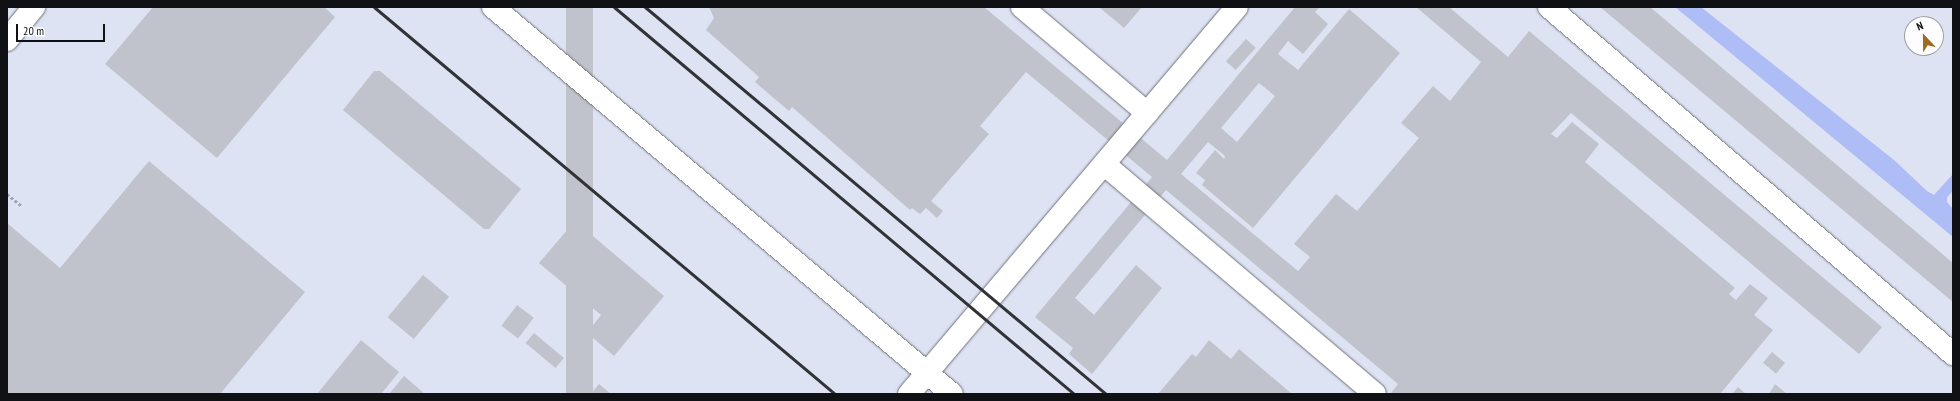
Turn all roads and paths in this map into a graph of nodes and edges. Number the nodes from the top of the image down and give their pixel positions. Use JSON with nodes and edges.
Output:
{"nodes":[{"id":1,"x":34,"y":7,"type":"edge"},
{"id":2,"x":493,"y":7,"type":"edge"},
{"id":3,"x":1022,"y":7,"type":"edge"},
{"id":4,"x":1238,"y":7,"type":"edge"},
{"id":5,"x":1549,"y":7,"type":"edge"},
{"id":6,"x":7,"y":40,"type":"edge"},
{"id":7,"x":1147,"y":113,"type":"junction"},
{"id":8,"x":1104,"y":164,"type":"junction"},
{"id":9,"x":7,"y":194,"type":"edge"},
{"id":10,"x":22,"y":206,"type":"dead end"},
{"id":11,"x":1953,"y":354,"type":"edge"},
{"id":12,"x":927,"y":373,"type":"junction"},
{"id":13,"x":910,"y":394,"type":"edge"},
{"id":14,"x":952,"y":394,"type":"edge"},
{"id":15,"x":1375,"y":394,"type":"edge"}],
"edges":[{"from":1,"to":6,"type":"lane"},
{"from":2,"to":12,"type":"lane"},
{"from":3,"to":7,"type":"lane"},
{"from":4,"to":7,"type":"lane"},
{"from":5,"to":11,"type":"lane"},
{"from":7,"to":8,"type":"lane"},
{"from":8,"to":12,"type":"lane"},
{"from":8,"to":15,"type":"lane"},
{"from":9,"to":10,"type":"path"},
{"from":12,"to":13,"type":"lane"},
{"from":12,"to":14,"type":"lane"}]}
